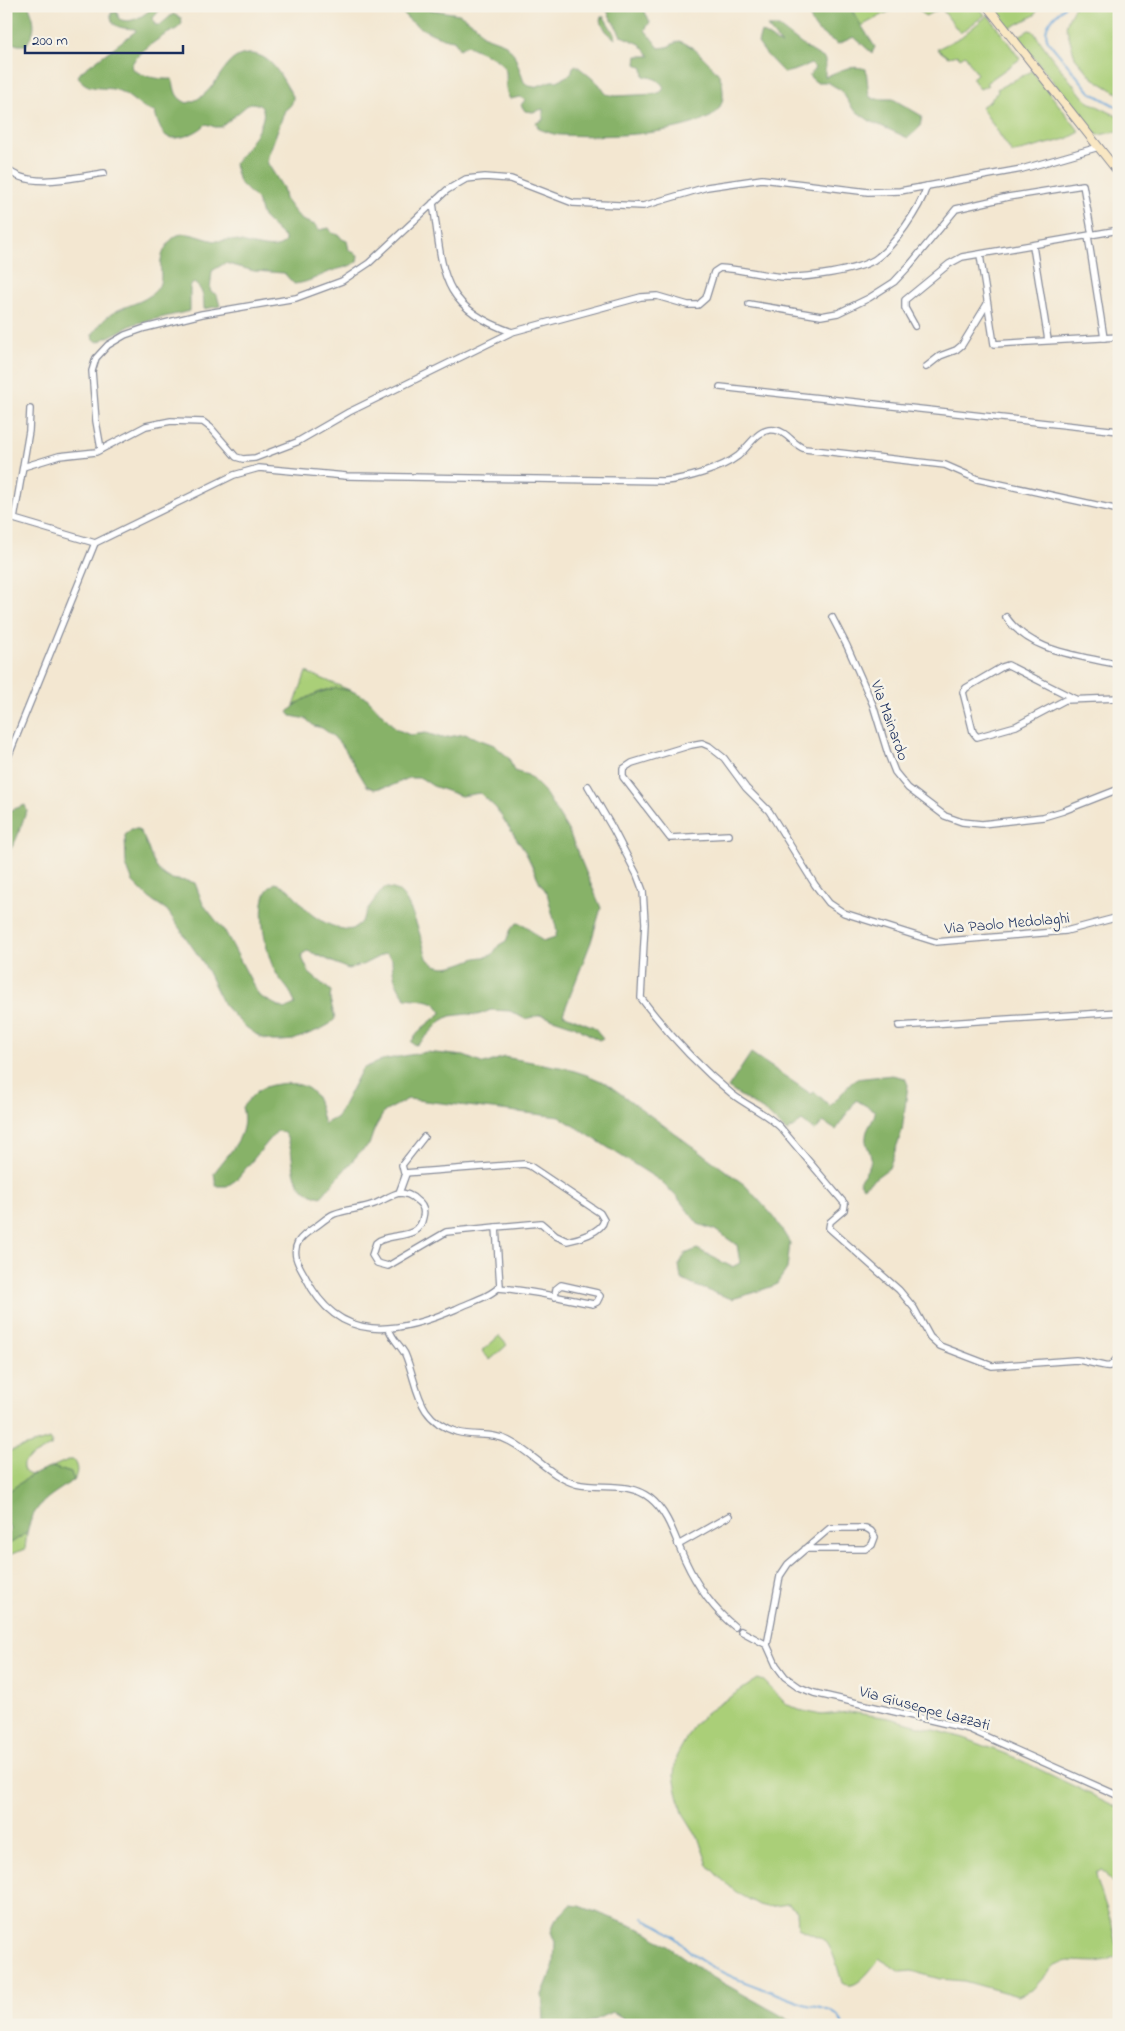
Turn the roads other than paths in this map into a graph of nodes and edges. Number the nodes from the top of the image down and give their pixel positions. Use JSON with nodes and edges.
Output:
{"nodes":[{"id":1,"x":987,"y":6,"type":"edge"},
{"id":2,"x":1099,"y":148,"type":"junction"},
{"id":3,"x":6,"y":168,"type":"edge"},
{"id":4,"x":1119,"y":173,"type":"edge"},
{"id":5,"x":104,"y":174,"type":"dead end"},
{"id":6,"x":927,"y":186,"type":"junction"},
{"id":7,"x":433,"y":203,"type":"junction"},
{"id":8,"x":1119,"y":230,"type":"edge"},
{"id":9,"x":1090,"y":235,"type":"junction"},
{"id":10,"x":1033,"y":246,"type":"junction"},
{"id":11,"x":980,"y":255,"type":"junction"},
{"id":12,"x":749,"y":304,"type":"dead end"},
{"id":13,"x":987,"y":304,"type":"junction"},
{"id":14,"x":915,"y":326,"type":"dead end"},
{"id":15,"x":512,"y":332,"type":"junction"},
{"id":16,"x":1119,"y":337,"type":"edge"},
{"id":17,"x":1104,"y":338,"type":"junction"},
{"id":18,"x":1048,"y":340,"type":"junction"},
{"id":19,"x":926,"y":367,"type":"dead end"},
{"id":20,"x":720,"y":387,"type":"dead end"},
{"id":21,"x":30,"y":409,"type":"dead end"},
{"id":22,"x":1119,"y":432,"type":"edge"},
{"id":23,"x":101,"y":450,"type":"junction"},
{"id":24,"x":254,"y":458,"type":"junction"},
{"id":25,"x":23,"y":467,"type":"junction"},
{"id":26,"x":254,"y":468,"type":"junction"},
{"id":27,"x":1119,"y":510,"type":"edge"},
{"id":28,"x":95,"y":543,"type":"junction"},
{"id":29,"x":832,"y":617,"type":"dead end"},
{"id":30,"x":1006,"y":617,"type":"dead end"},
{"id":31,"x":1119,"y":664,"type":"edge"},
{"id":32,"x":1075,"y":699,"type":"junction"},
{"id":33,"x":1119,"y":700,"type":"edge"},
{"id":34,"x":6,"y":762,"type":"edge"},
{"id":35,"x":588,"y":786,"type":"dead end"},
{"id":36,"x":1119,"y":789,"type":"edge"},
{"id":37,"x":729,"y":835,"type":"dead end"},
{"id":38,"x":1119,"y":917,"type":"edge"},
{"id":39,"x":1119,"y":1012,"type":"edge"},
{"id":40,"x":899,"y":1026,"type":"dead end"},
{"id":41,"x":424,"y":1137,"type":"dead end"},
{"id":42,"x":406,"y":1174,"type":"junction"},
{"id":43,"x":399,"y":1193,"type":"junction"},
{"id":44,"x":496,"y":1227,"type":"junction"},
{"id":45,"x":498,"y":1288,"type":"junction"},
{"id":46,"x":555,"y":1297,"type":"junction"},
{"id":47,"x":389,"y":1329,"type":"junction"},
{"id":48,"x":1119,"y":1356,"type":"edge"},
{"id":49,"x":729,"y":1516,"type":"dead end"},
{"id":50,"x":678,"y":1545,"type":"junction"},
{"id":51,"x":806,"y":1549,"type":"junction"},
{"id":52,"x":734,"y":1627,"type":"dead end"},
{"id":53,"x":740,"y":1631,"type":"dead end"},
{"id":54,"x":767,"y":1644,"type":"junction"},
{"id":55,"x":1119,"y":1796,"type":"edge"}],
"edges":[{"from":1,"to":2,"type":"main road"},
{"from":2,"to":4,"type":"main road"},
{"from":2,"to":6,"type":"street"},
{"from":3,"to":5,"type":"street"},
{"from":6,"to":7,"type":"street"},
{"from":6,"to":15,"type":"street"},
{"from":7,"to":15,"type":"street"},
{"from":7,"to":23,"type":"street"},
{"from":8,"to":9,"type":"street"},
{"from":9,"to":10,"type":"street"},
{"from":9,"to":12,"type":"street"},
{"from":9,"to":17,"type":"street"},
{"from":10,"to":11,"type":"street"},
{"from":10,"to":18,"type":"street"},
{"from":11,"to":13,"type":"street"},
{"from":11,"to":14,"type":"street"},
{"from":13,"to":18,"type":"street"},
{"from":13,"to":19,"type":"street"},
{"from":15,"to":24,"type":"street"},
{"from":16,"to":17,"type":"street"},
{"from":17,"to":18,"type":"street"},
{"from":20,"to":22,"type":"street"},
{"from":21,"to":25,"type":"street"},
{"from":23,"to":24,"type":"street"},
{"from":23,"to":25,"type":"street"},
{"from":24,"to":26,"type":"street"},
{"from":25,"to":28,"type":"street"},
{"from":26,"to":27,"type":"street"},
{"from":26,"to":28,"type":"street"},
{"from":28,"to":34,"type":"street"},
{"from":29,"to":36,"type":"street","name":"Via Mainardo"},
{"from":30,"to":31,"type":"street"},
{"from":32,"to":32,"type":"street"},
{"from":32,"to":33,"type":"street"},
{"from":35,"to":48,"type":"street"},
{"from":37,"to":38,"type":"street","name":"Via Paolo Medolaghi"},
{"from":39,"to":40,"type":"street"},
{"from":41,"to":42,"type":"street"},
{"from":42,"to":43,"type":"street"},
{"from":42,"to":44,"type":"street"},
{"from":43,"to":44,"type":"street"},
{"from":43,"to":47,"type":"street"},
{"from":44,"to":45,"type":"street"},
{"from":45,"to":46,"type":"street"},
{"from":45,"to":47,"type":"street"},
{"from":46,"to":46,"type":"street"},
{"from":47,"to":50,"type":"street"},
{"from":49,"to":50,"type":"street"},
{"from":50,"to":52,"type":"street"},
{"from":51,"to":51,"type":"street"},
{"from":51,"to":54,"type":"street"},
{"from":53,"to":54,"type":"street"},
{"from":54,"to":55,"type":"street","name":"Via Giuseppe Lazzati"}]}
